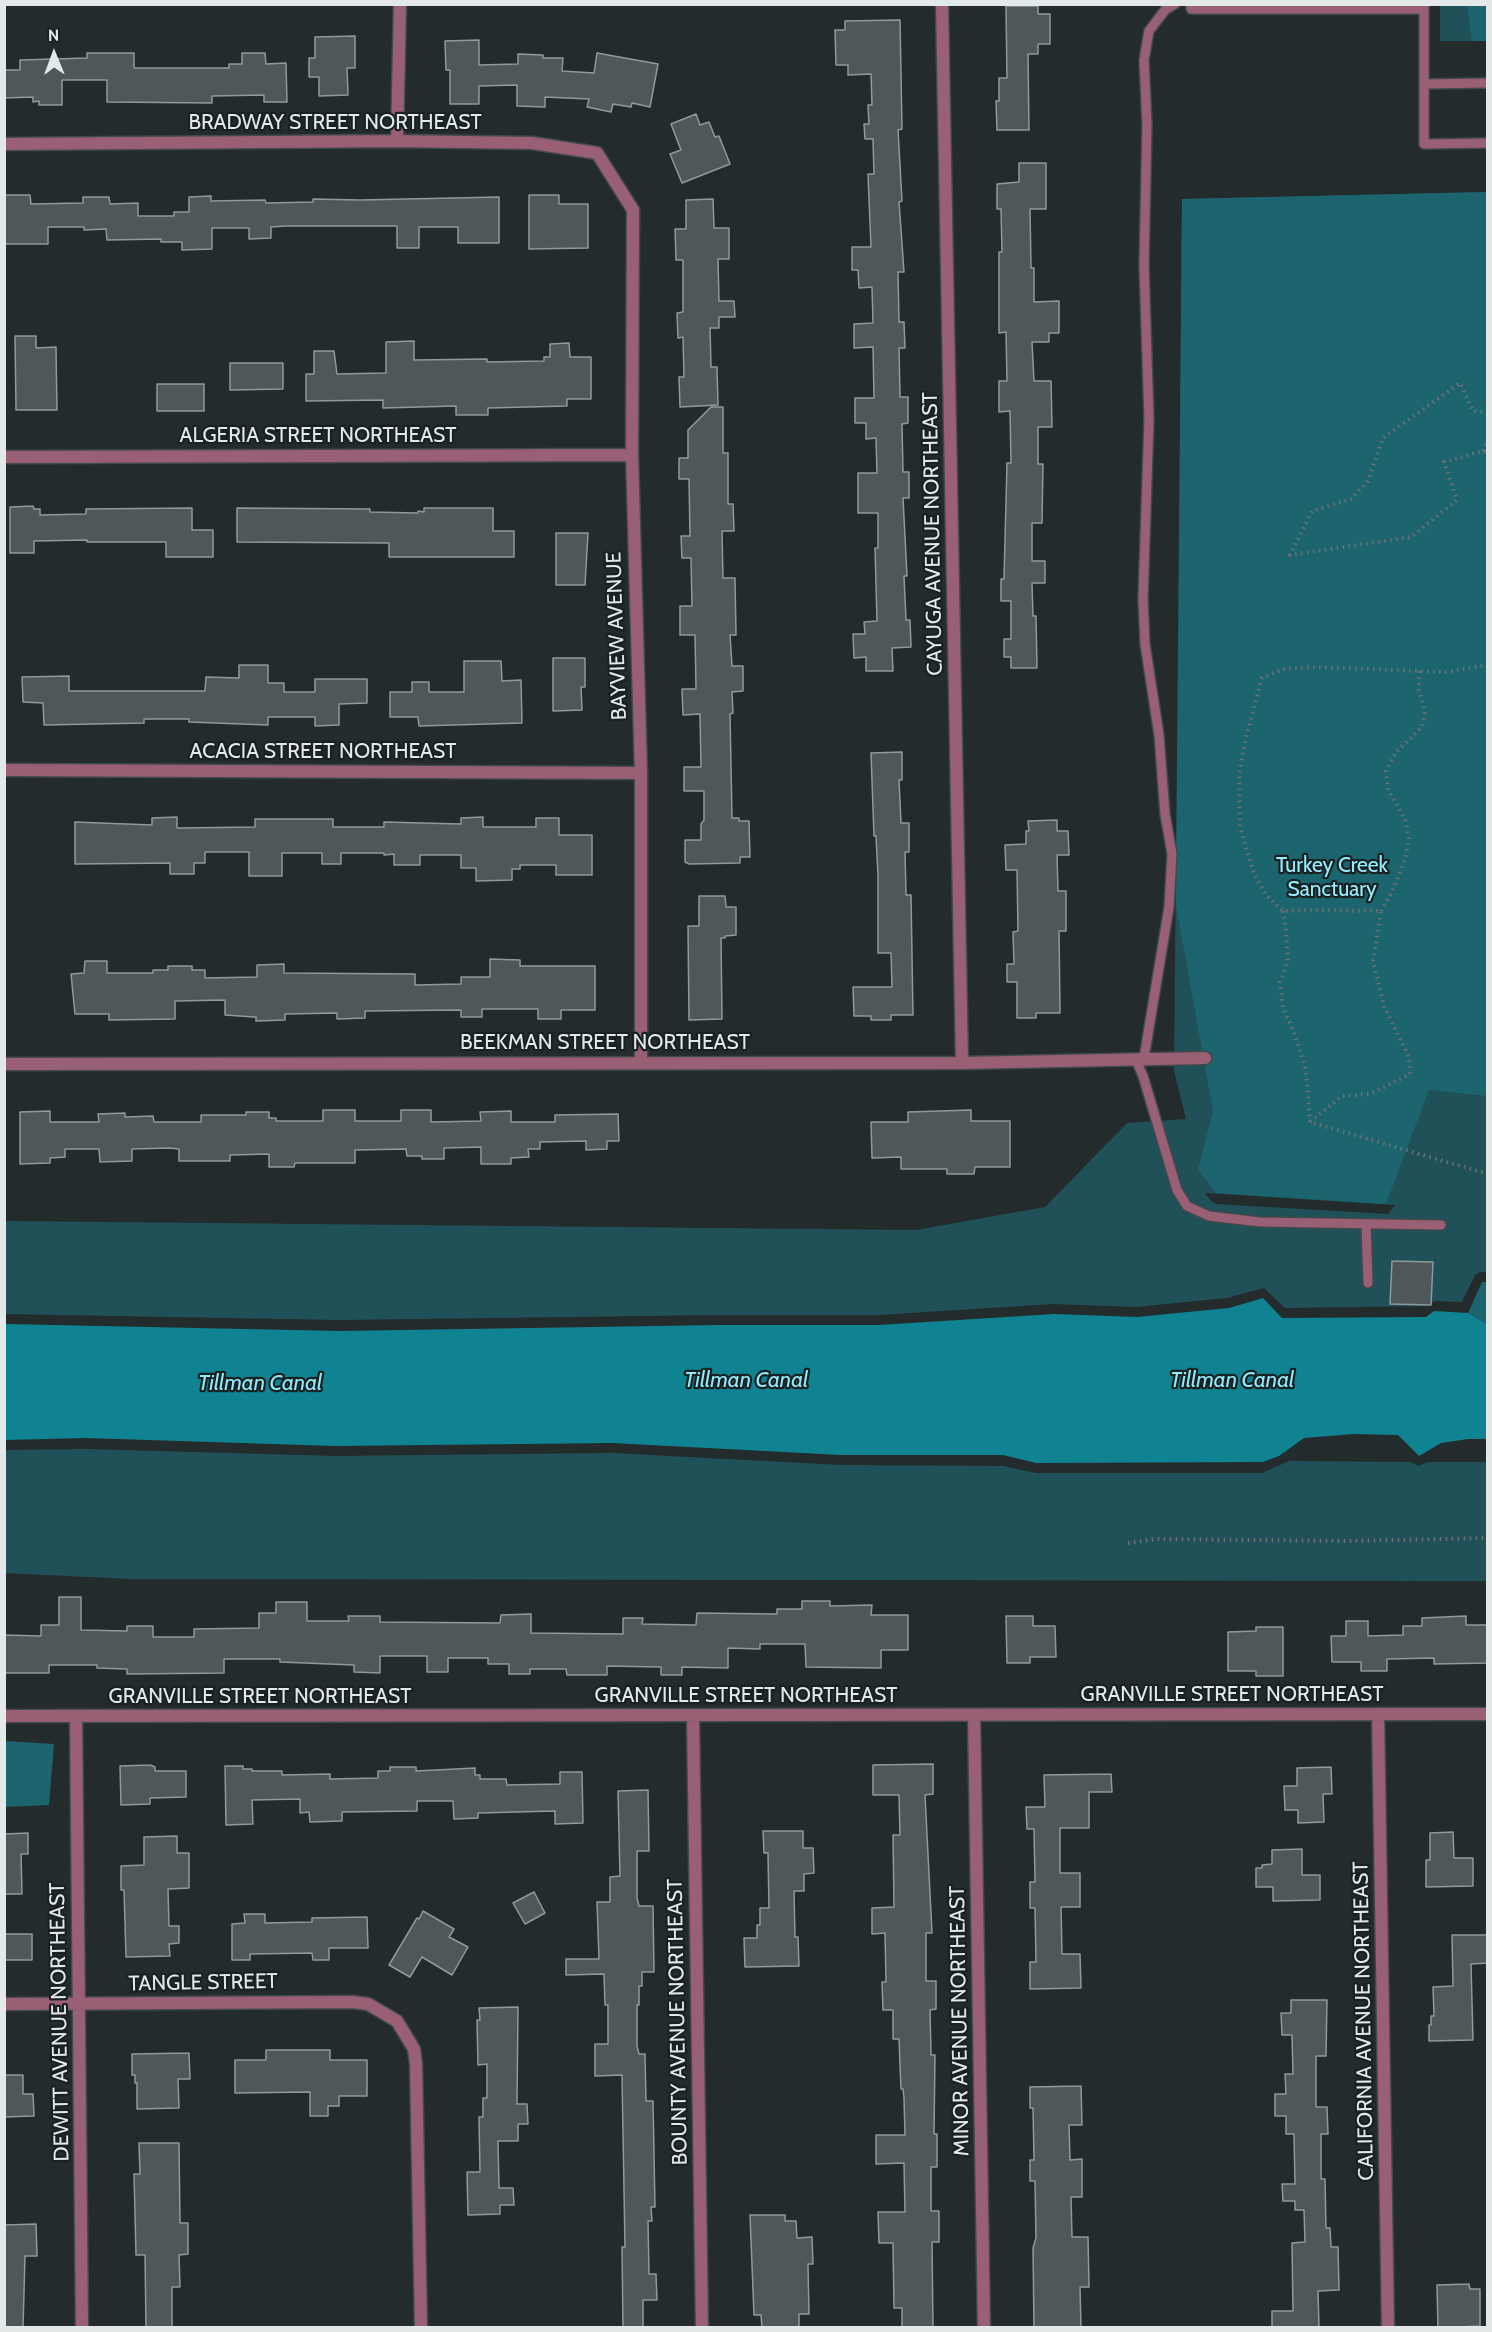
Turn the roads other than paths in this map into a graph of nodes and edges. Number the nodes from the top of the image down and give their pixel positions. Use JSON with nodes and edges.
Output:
{"nodes":[{"id":1,"x":400,"y":4,"type":"edge"},
{"id":2,"x":942,"y":4,"type":"edge"},
{"id":3,"x":1175,"y":4,"type":"edge"},
{"id":4,"x":1191,"y":4,"type":"edge"},
{"id":5,"x":1424,"y":7,"type":"edge"},
{"id":6,"x":1488,"y":83,"type":"edge"},
{"id":7,"x":1424,"y":84,"type":"junction"},
{"id":8,"x":397,"y":141,"type":"junction"},
{"id":9,"x":1488,"y":143,"type":"edge"},
{"id":10,"x":4,"y":144,"type":"edge"},
{"id":11,"x":633,"y":210,"type":"joint"},
{"id":12,"x":632,"y":455,"type":"junction"},
{"id":13,"x":4,"y":457,"type":"edge"},
{"id":14,"x":4,"y":770,"type":"edge"},
{"id":15,"x":641,"y":773,"type":"junction"},
{"id":16,"x":1139,"y":1058,"type":"junction"},
{"id":17,"x":1205,"y":1059,"type":"dead end"},
{"id":18,"x":641,"y":1062,"type":"junction"},
{"id":19,"x":962,"y":1063,"type":"junction"},
{"id":20,"x":4,"y":1064,"type":"edge"},
{"id":21,"x":1366,"y":1224,"type":"junction"},
{"id":22,"x":1441,"y":1225,"type":"dead end"},
{"id":23,"x":1368,"y":1283,"type":"dead end"},
{"id":24,"x":1378,"y":1714,"type":"junction"},
{"id":25,"x":1488,"y":1714,"type":"edge"},
{"id":26,"x":974,"y":1715,"type":"junction"},
{"id":27,"x":4,"y":1716,"type":"edge"},
{"id":28,"x":76,"y":1716,"type":"junction"},
{"id":29,"x":693,"y":1716,"type":"junction"},
{"id":30,"x":4,"y":2004,"type":"edge"},
{"id":31,"x":80,"y":2004,"type":"junction"},
{"id":32,"x":82,"y":2328,"type":"edge"},
{"id":33,"x":421,"y":2328,"type":"edge"},
{"id":34,"x":702,"y":2328,"type":"edge"},
{"id":35,"x":984,"y":2328,"type":"edge"},
{"id":36,"x":1388,"y":2328,"type":"edge"}],
"edges":[{"from":1,"to":8,"type":"street"},
{"from":2,"to":19,"type":"street","name":"CAYUGA AVENUE NORTHEAST"},
{"from":3,"to":16,"type":"lane"},
{"from":4,"to":5,"type":"lane"},
{"from":5,"to":7,"type":"lane"},
{"from":6,"to":7,"type":"lane"},
{"from":7,"to":9,"type":"lane"},
{"from":8,"to":10,"type":"street","name":"BRADWAY STREET NORTHEAST"},
{"from":8,"to":11,"type":"street","name":"BRADWAY STREET NORTHEAST"},
{"from":11,"to":12,"type":"street","name":"BAYVIEW AVENUE"},
{"from":12,"to":13,"type":"street","name":"ALGERIA STREET NORTHEAST"},
{"from":12,"to":15,"type":"street","name":"BAYVIEW AVENUE"},
{"from":14,"to":15,"type":"street","name":"ACACIA STREET NORTHEAST"},
{"from":15,"to":18,"type":"street","name":"BAYVIEW AVENUE"},
{"from":16,"to":17,"type":"street","name":"BEEKMAN STREET NORTHEAST"},
{"from":16,"to":19,"type":"street","name":"BEEKMAN STREET NORTHEAST"},
{"from":16,"to":21,"type":"lane"},
{"from":18,"to":19,"type":"street","name":"BEEKMAN STREET NORTHEAST"},
{"from":18,"to":20,"type":"street","name":"BEEKMAN STREET NORTHEAST"},
{"from":21,"to":22,"type":"lane"},
{"from":21,"to":23,"type":"lane"},
{"from":24,"to":25,"type":"street","name":"GRANVILLE STREET NORTHEAST"},
{"from":24,"to":26,"type":"street","name":"GRANVILLE STREET NORTHEAST"},
{"from":24,"to":36,"type":"street","name":"CALIFORNIA AVENUE NORTHEAST"},
{"from":26,"to":29,"type":"street","name":"GRANVILLE STREET NORTHEAST"},
{"from":26,"to":35,"type":"street","name":"MINOR AVENUE NORTHEAST"},
{"from":27,"to":28,"type":"street","name":"GRANVILLE STREET NORTHEAST"},
{"from":28,"to":29,"type":"street","name":"GRANVILLE STREET NORTHEAST"},
{"from":28,"to":31,"type":"street","name":"DEWITT AVENUE NORTHEAST"},
{"from":29,"to":34,"type":"street","name":"BOUNTY AVENUE NORTHEAST"},
{"from":30,"to":31,"type":"street","name":"TANGLE STREET"},
{"from":31,"to":32,"type":"street","name":"DEWITT AVENUE NORTHEAST"},
{"from":31,"to":33,"type":"street","name":"TANGLE STREET"}]}
